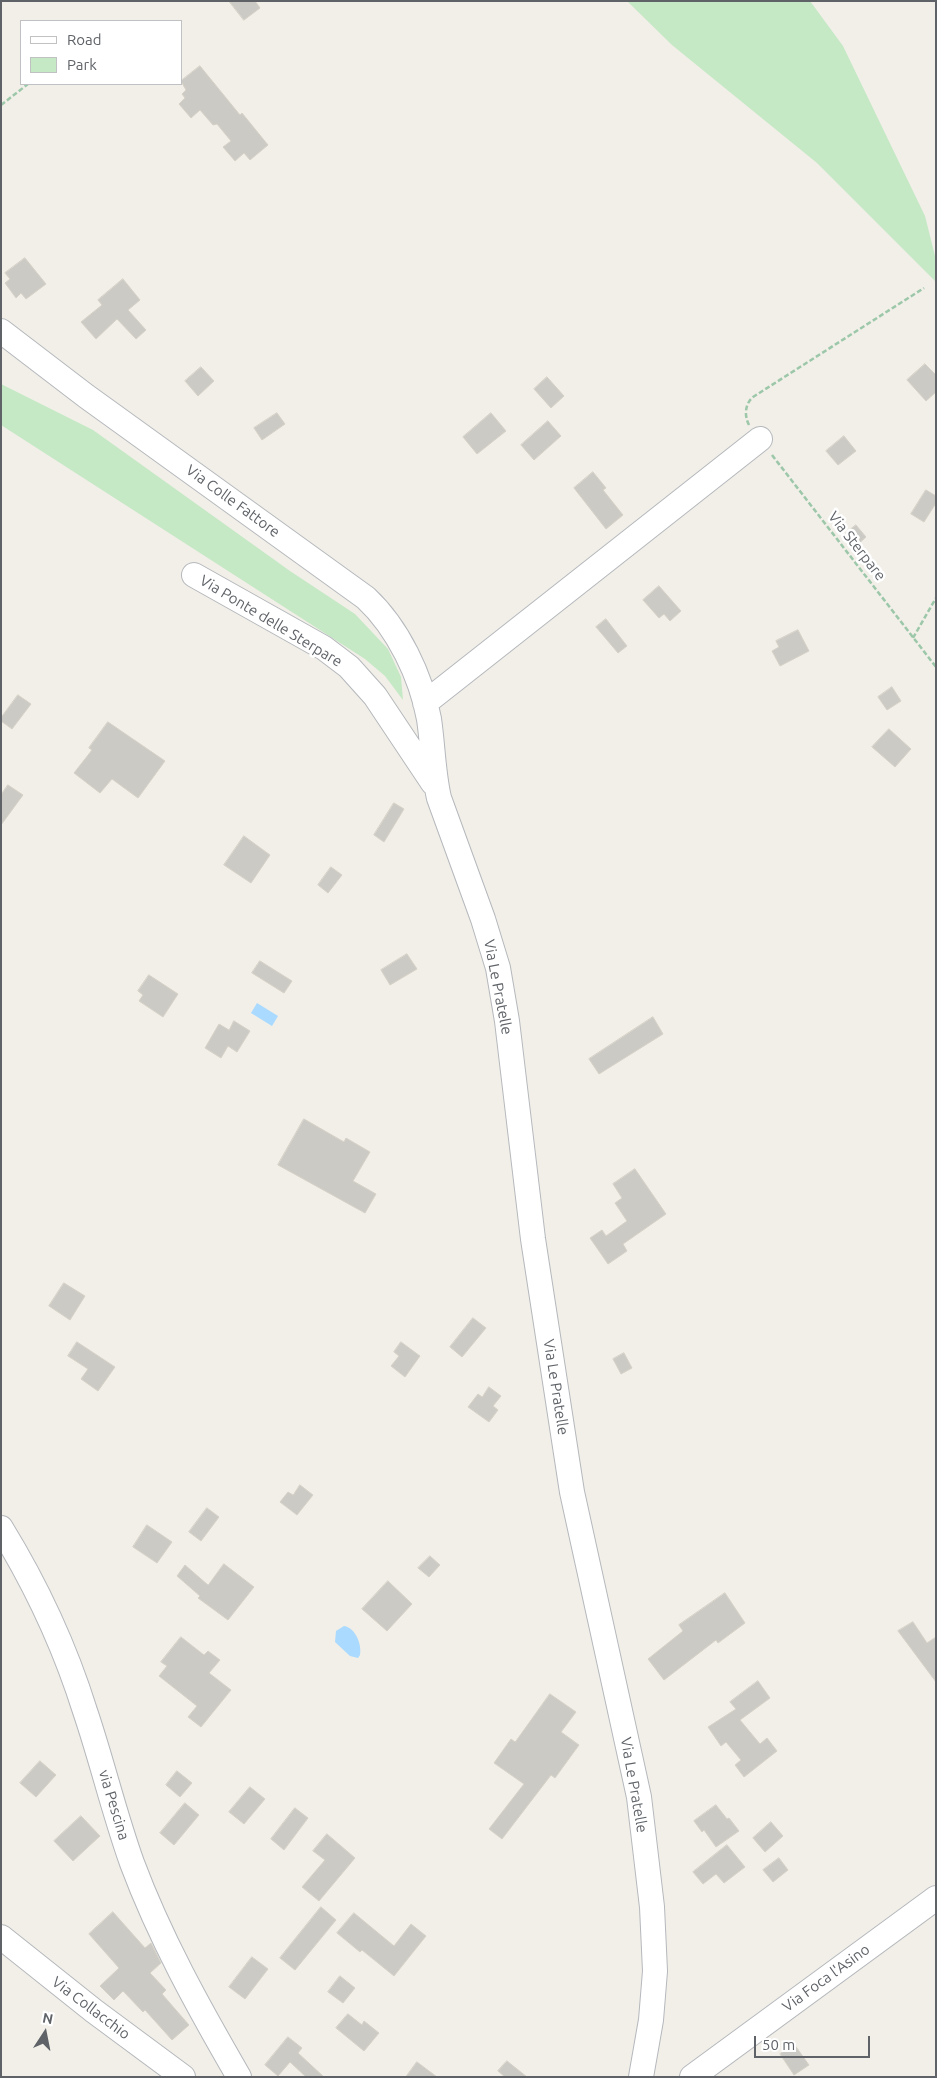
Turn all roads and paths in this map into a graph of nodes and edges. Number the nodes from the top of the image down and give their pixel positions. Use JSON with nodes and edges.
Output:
{"nodes":[{"id":1,"x":27,"y":85,"type":"edge"},
{"id":2,"x":1,"y":105,"type":"edge"},
{"id":3,"x":924,"y":288,"type":"dead end"},
{"id":4,"x":1,"y":331,"type":"edge"},
{"id":5,"x":760,"y":439,"type":"junction"},
{"id":6,"x":194,"y":575,"type":"dead end"},
{"id":7,"x":936,"y":598,"type":"edge"},
{"id":8,"x":913,"y":638,"type":"junction"},
{"id":9,"x":936,"y":667,"type":"edge"},
{"id":10,"x":425,"y":703,"type":"junction"},
{"id":11,"x":437,"y":788,"type":"junction"},
{"id":12,"x":1,"y":1528,"type":"edge"},
{"id":13,"x":936,"y":1898,"type":"edge"},
{"id":14,"x":1,"y":1937,"type":"edge"},
{"id":15,"x":183,"y":2077,"type":"edge"},
{"id":16,"x":239,"y":2077,"type":"edge"},
{"id":17,"x":641,"y":2077,"type":"edge"},
{"id":18,"x":692,"y":2077,"type":"edge"}],
"edges":[{"from":1,"to":2,"type":"path"},
{"from":3,"to":5,"type":"path","name":"Via Sterpare"},
{"from":4,"to":10,"type":"street","name":"Via Colle Fattore"},
{"from":5,"to":8,"type":"path","name":"Via Sterpare"},
{"from":5,"to":10,"type":"street"},
{"from":6,"to":11,"type":"street","name":"Via Ponte delle Sterpare"},
{"from":7,"to":8,"type":"path"},
{"from":8,"to":9,"type":"path","name":"Via Sterpare"},
{"from":10,"to":11,"type":"street","name":"Via Le Pratelle"},
{"from":11,"to":17,"type":"street","name":"Via Le Pratelle"},
{"from":12,"to":16,"type":"street","name":"via Pescina"},
{"from":13,"to":18,"type":"street","name":"Via Foca l'Asino"},
{"from":14,"to":15,"type":"street","name":"Via Collacchio"}]}
